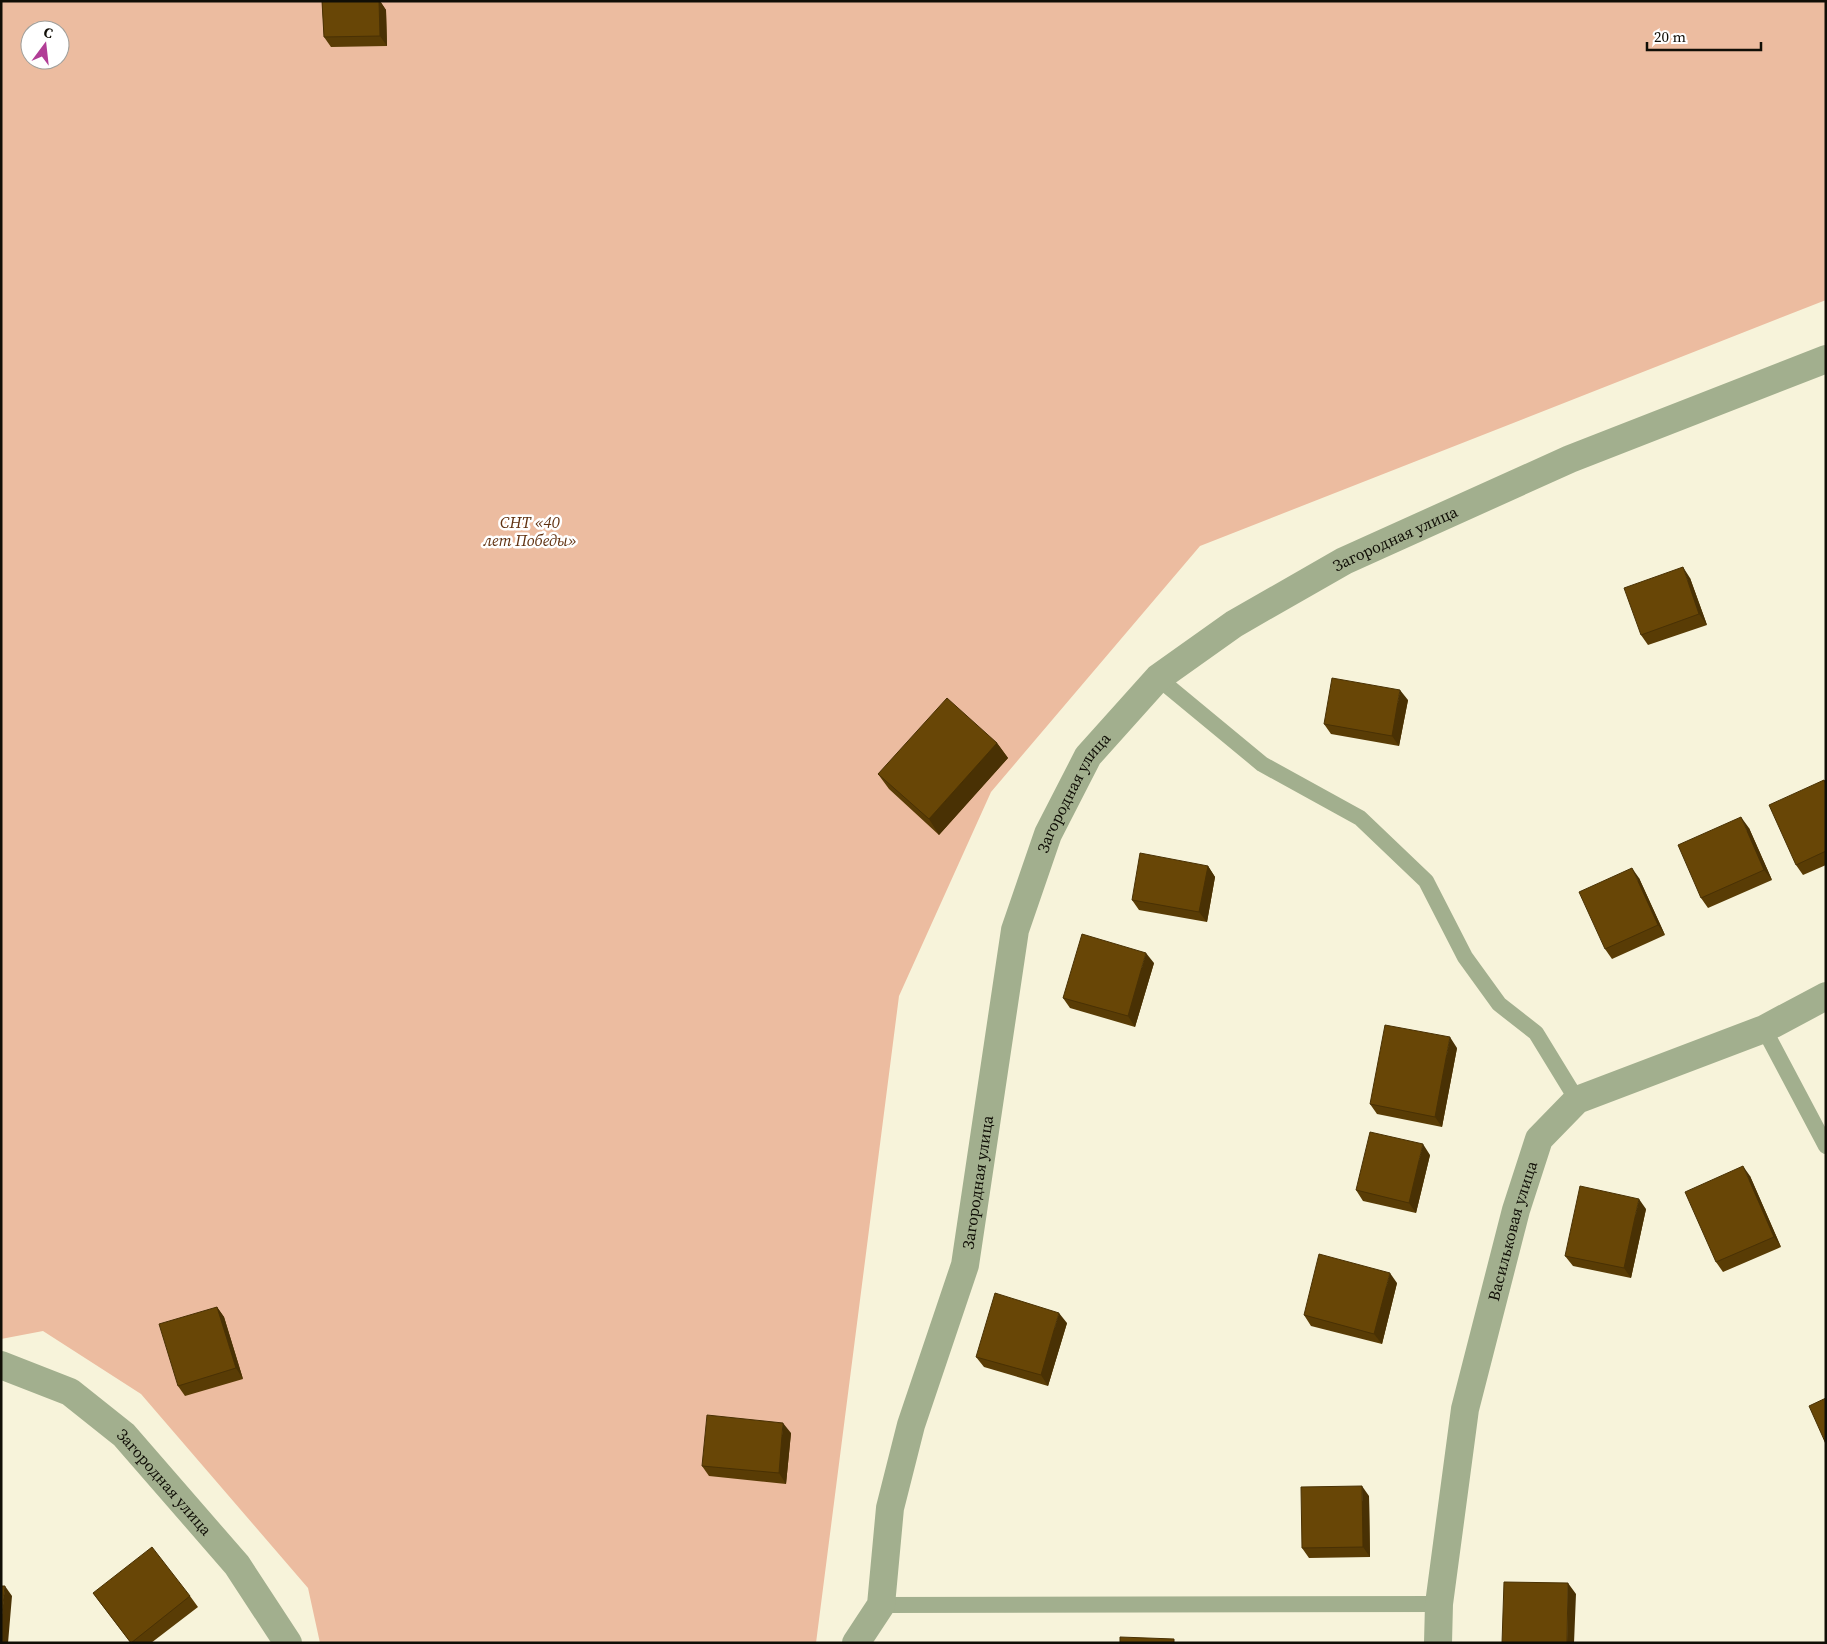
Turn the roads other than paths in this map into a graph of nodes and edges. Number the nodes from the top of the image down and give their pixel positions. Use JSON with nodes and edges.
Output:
{"nodes":[{"id":1,"x":1826,"y":360,"type":"edge"},
{"id":2,"x":1158,"y":678,"type":"junction"},
{"id":3,"x":1826,"y":996,"type":"edge"},
{"id":4,"x":1764,"y":1029,"type":"junction"},
{"id":5,"x":1577,"y":1100,"type":"junction"},
{"id":6,"x":1826,"y":1146,"type":"edge"},
{"id":7,"x":1,"y":1365,"type":"edge"},
{"id":8,"x":881,"y":1604,"type":"junction"},
{"id":9,"x":1439,"y":1604,"type":"junction"},
{"id":10,"x":288,"y":1643,"type":"edge"},
{"id":11,"x":856,"y":1643,"type":"edge"},
{"id":12,"x":1438,"y":1643,"type":"edge"}],
"edges":[{"from":1,"to":2,"type":"street","name":"Загородная улица"},
{"from":2,"to":5,"type":"lane"},
{"from":2,"to":8,"type":"street","name":"Загородная улица"},
{"from":3,"to":4,"type":"street","name":"Васильковая улица"},
{"from":4,"to":5,"type":"street","name":"Васильковая улица"},
{"from":4,"to":6,"type":"lane"},
{"from":5,"to":9,"type":"street","name":"Васильковая улица"},
{"from":7,"to":10,"type":"street","name":"Загородная улица"},
{"from":8,"to":9,"type":"lane"},
{"from":8,"to":11,"type":"street","name":"Загородная улица"},
{"from":9,"to":12,"type":"street","name":"Васильковая улица"}]}
